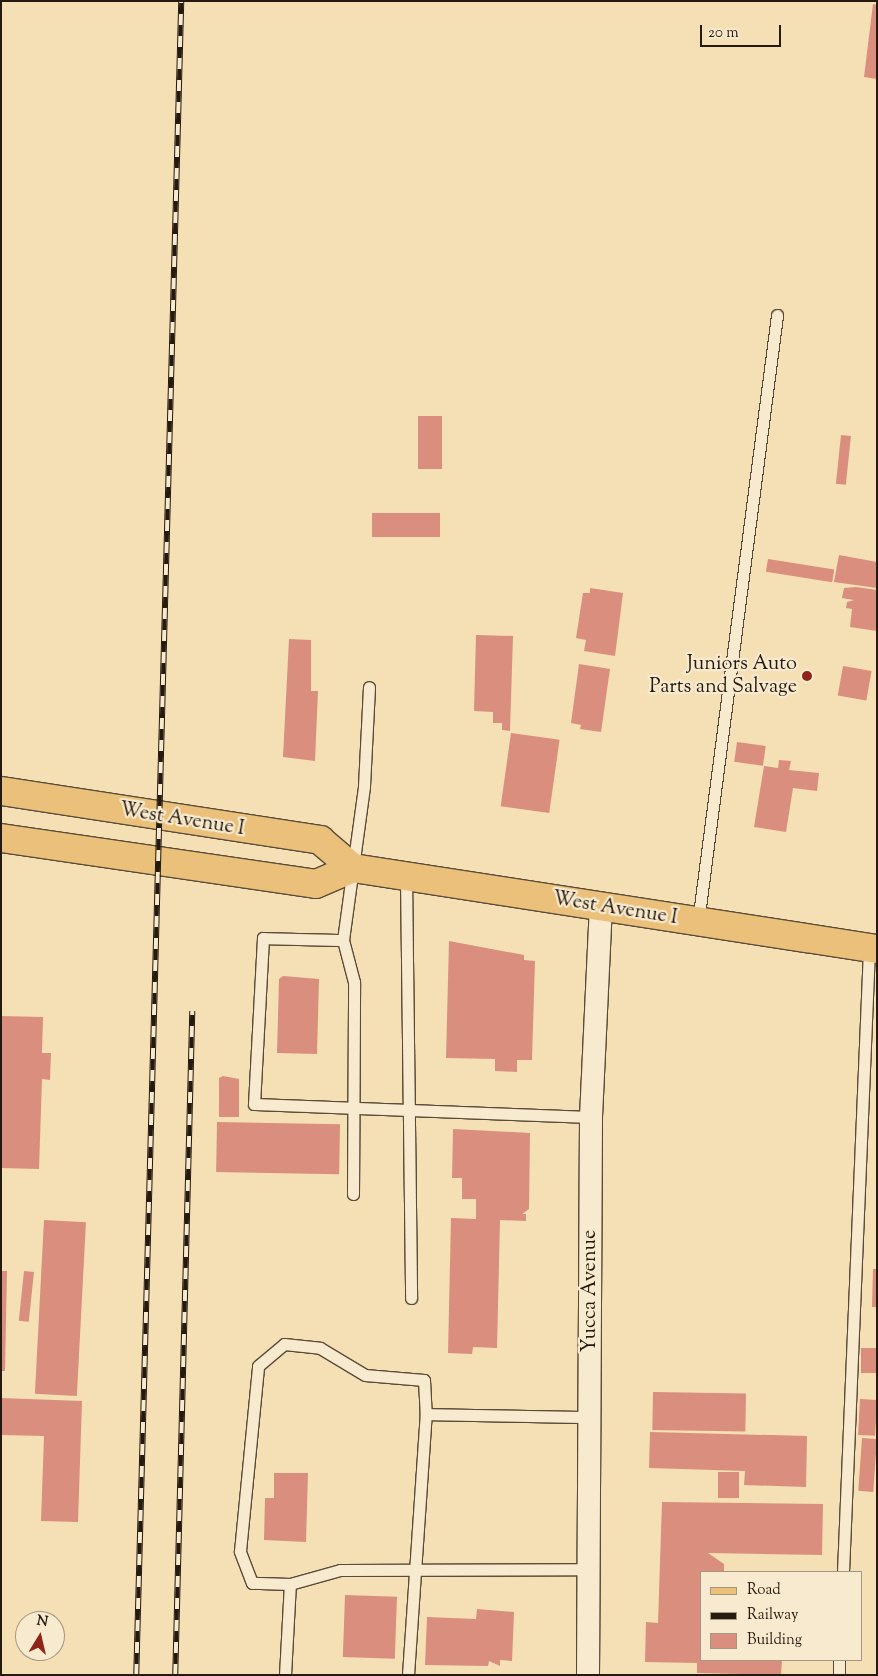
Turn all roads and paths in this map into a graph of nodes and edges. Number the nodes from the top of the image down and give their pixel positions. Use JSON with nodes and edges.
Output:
{"nodes":[{"id":1,"x":777,"y":315,"type":"dead end"},
{"id":2,"x":369,"y":687,"type":"dead end"},
{"id":3,"x":1,"y":791,"type":"edge"},
{"id":4,"x":1,"y":838,"type":"edge"},
{"id":5,"x":353,"y":868,"type":"junction"},
{"id":6,"x":406,"y":876,"type":"junction"},
{"id":7,"x":600,"y":907,"type":"junction"},
{"id":8,"x":698,"y":922,"type":"junction"},
{"id":9,"x":343,"y":940,"type":"junction"},
{"id":10,"x":873,"y":949,"type":"edge"},
{"id":11,"x":354,"y":1109,"type":"junction"},
{"id":12,"x":406,"y":1111,"type":"junction"},
{"id":13,"x":591,"y":1117,"type":"junction"},
{"id":14,"x":352,"y":1194,"type":"dead end"},
{"id":15,"x":411,"y":1298,"type":"dead end"},
{"id":16,"x":426,"y":1414,"type":"junction"},
{"id":17,"x":589,"y":1418,"type":"junction"},
{"id":18,"x":588,"y":1569,"type":"junction"},
{"id":19,"x":414,"y":1570,"type":"junction"},
{"id":20,"x":843,"y":1571,"type":"edge"},
{"id":21,"x":290,"y":1584,"type":"junction"},
{"id":22,"x":839,"y":1661,"type":"edge"},
{"id":23,"x":285,"y":1675,"type":"edge"},
{"id":24,"x":408,"y":1675,"type":"edge"},
{"id":25,"x":588,"y":1675,"type":"edge"},
{"id":26,"x":839,"y":1675,"type":"edge"}],
"edges":[{"from":1,"to":8,"type":"lane"},
{"from":2,"to":5,"type":"lane"},
{"from":3,"to":5,"type":"main road","name":"West Avenue I"},
{"from":4,"to":5,"type":"main road"},
{"from":5,"to":6,"type":"main road","name":"West Avenue I"},
{"from":5,"to":9,"type":"lane"},
{"from":6,"to":7,"type":"main road","name":"West Avenue I"},
{"from":6,"to":12,"type":"lane"},
{"from":7,"to":8,"type":"main road","name":"West Avenue I"},
{"from":7,"to":13,"type":"street","name":"Yucca Avenue"},
{"from":8,"to":10,"type":"main road","name":"West Avenue I"},
{"from":9,"to":11,"type":"lane"},
{"from":9,"to":11,"type":"lane"},
{"from":10,"to":20,"type":"lane"},
{"from":11,"to":12,"type":"lane"},
{"from":11,"to":14,"type":"lane"},
{"from":12,"to":13,"type":"lane"},
{"from":12,"to":15,"type":"lane"},
{"from":13,"to":17,"type":"street","name":"Yucca Avenue"},
{"from":16,"to":17,"type":"lane"},
{"from":16,"to":19,"type":"lane"},
{"from":16,"to":21,"type":"lane"},
{"from":17,"to":18,"type":"street","name":"Yucca Avenue"},
{"from":18,"to":19,"type":"lane"},
{"from":18,"to":25,"type":"street","name":"Yucca Avenue"},
{"from":19,"to":21,"type":"lane"},
{"from":19,"to":24,"type":"lane"},
{"from":21,"to":23,"type":"lane"},
{"from":22,"to":26,"type":"lane"}]}
